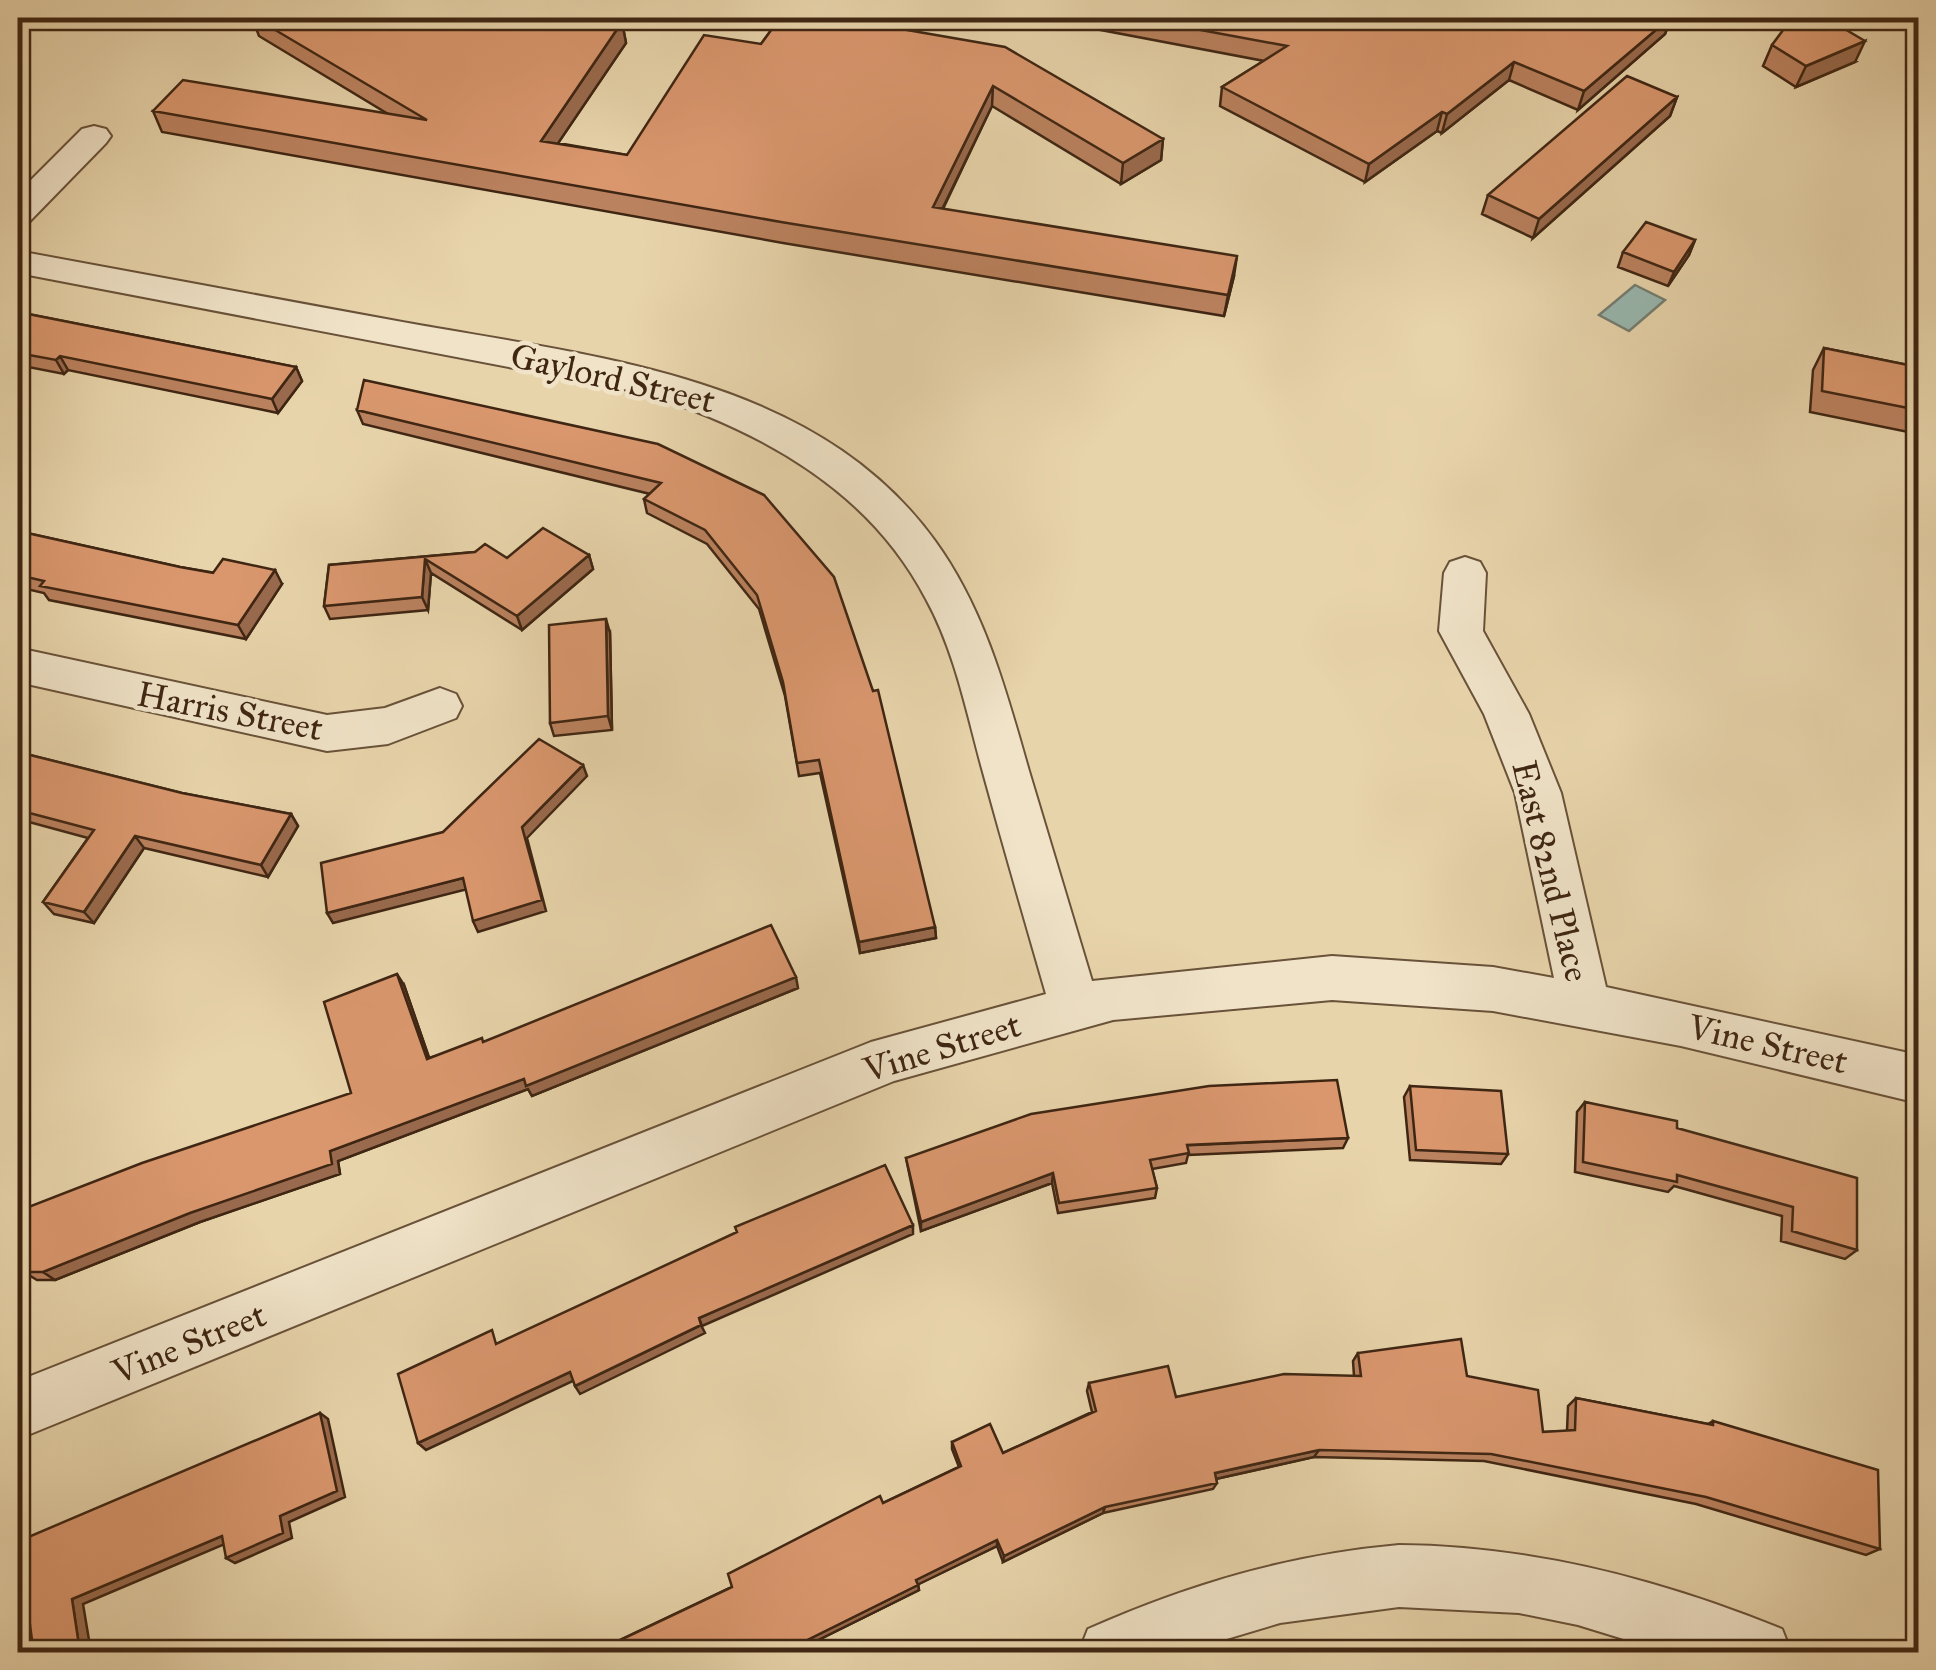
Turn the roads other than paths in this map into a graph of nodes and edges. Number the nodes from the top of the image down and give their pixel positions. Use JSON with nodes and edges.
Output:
{"nodes":[{"id":1,"x":94,"y":136,"type":"dead end"},
{"id":2,"x":18,"y":213,"type":"edge"},
{"id":3,"x":18,"y":262,"type":"edge"},
{"id":4,"x":1465,"y":573,"type":"dead end"},
{"id":5,"x":18,"y":665,"type":"edge"},
{"id":6,"x":440,"y":706,"type":"dead end"},
{"id":7,"x":1584,"y":1004,"type":"junction"},
{"id":8,"x":1074,"y":1008,"type":"junction"},
{"id":9,"x":1918,"y":1079,"type":"edge"},
{"id":10,"x":18,"y":1410,"type":"edge"},
{"id":11,"x":1112,"y":1652,"type":"edge"},
{"id":12,"x":1759,"y":1652,"type":"edge"}],
"edges":[{"from":1,"to":2,"type":"street"},
{"from":3,"to":8,"type":"street","name":"Gaylord Street"},
{"from":4,"to":7,"type":"street","name":"East 82nd Place"},
{"from":5,"to":6,"type":"street","name":"Harris Street"},
{"from":7,"to":8,"type":"street","name":"Vine Street"},
{"from":7,"to":9,"type":"street","name":"Vine Street"},
{"from":8,"to":10,"type":"street","name":"Vine Street"},
{"from":11,"to":12,"type":"street"}]}
